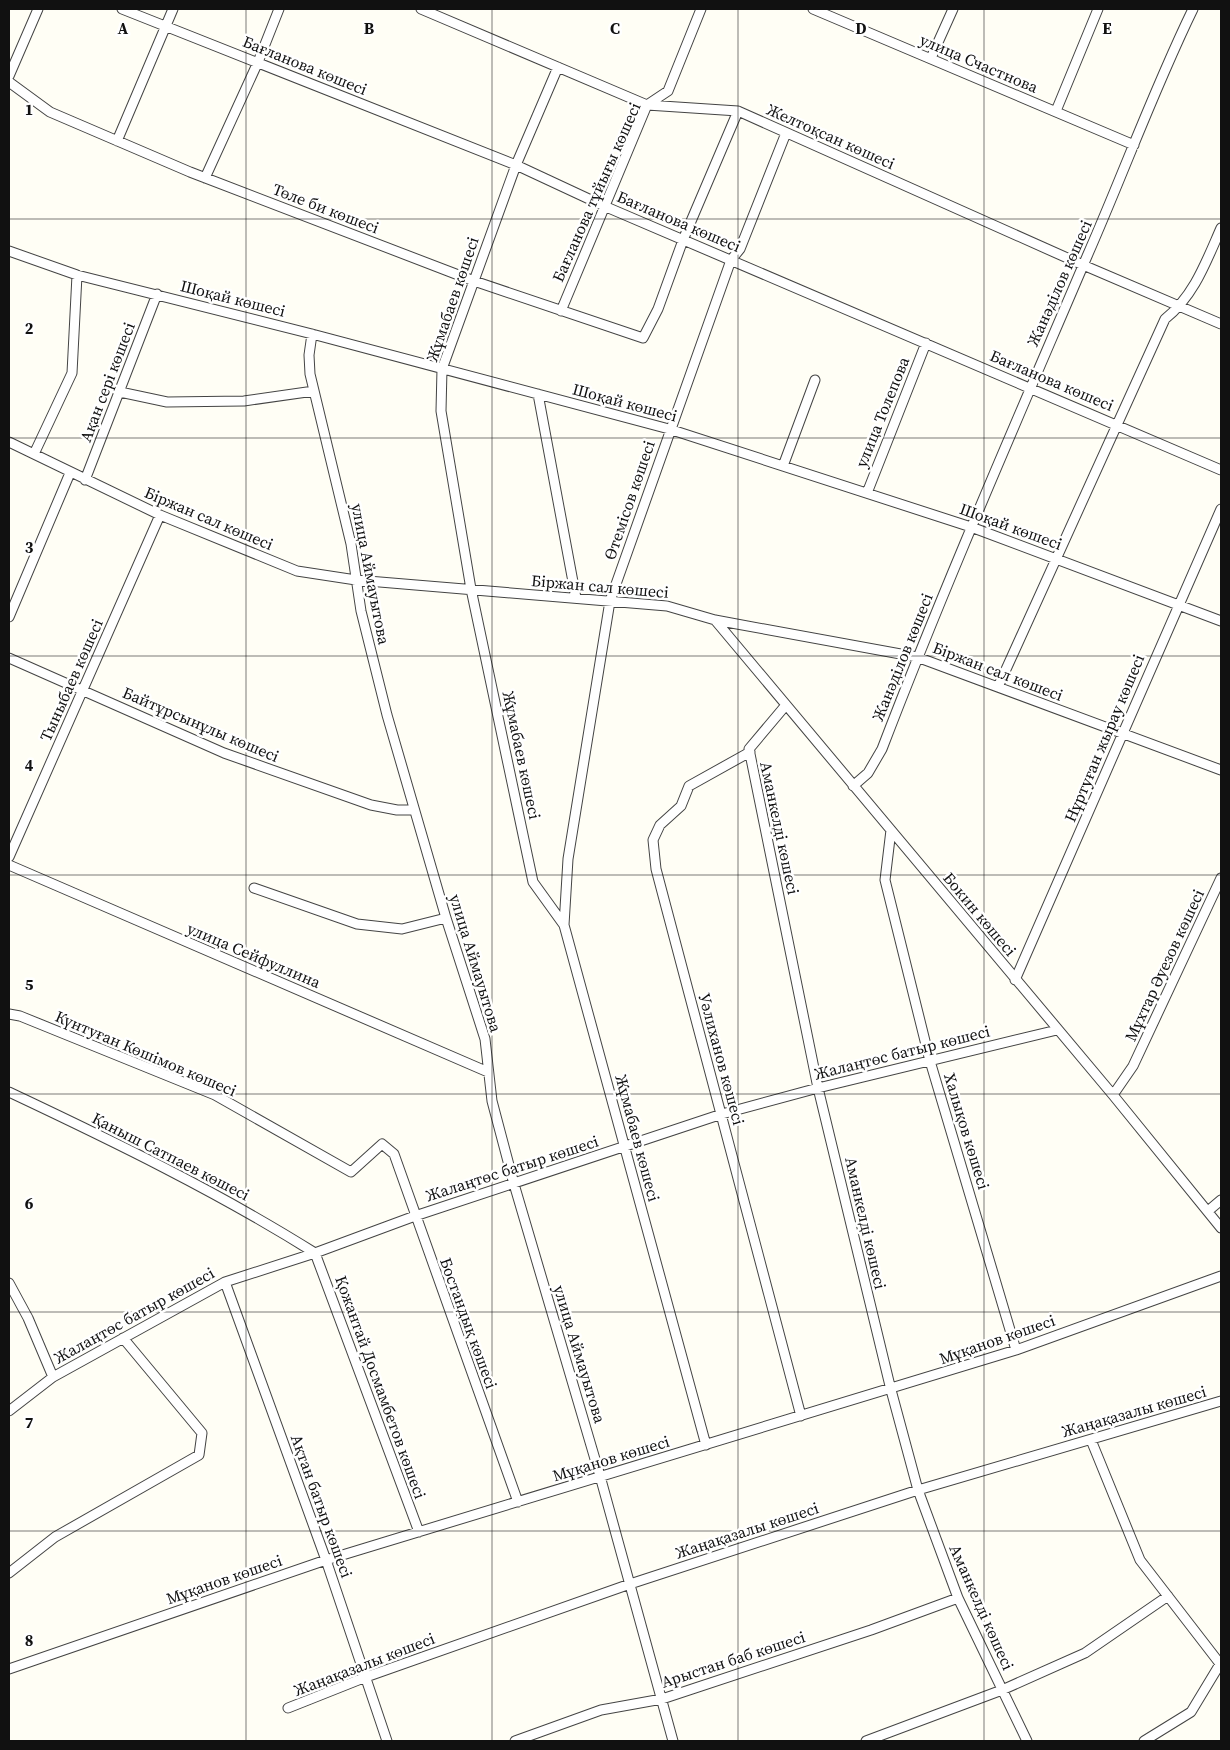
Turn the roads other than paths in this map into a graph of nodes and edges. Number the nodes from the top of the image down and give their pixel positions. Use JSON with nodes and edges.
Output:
{"nodes":[{"id":1,"x":38,"y":9,"type":"edge"},
{"id":2,"x":122,"y":9,"type":"edge"},
{"id":3,"x":173,"y":9,"type":"edge"},
{"id":4,"x":279,"y":9,"type":"edge"},
{"id":5,"x":420,"y":9,"type":"edge"},
{"id":6,"x":701,"y":9,"type":"edge"},
{"id":7,"x":813,"y":9,"type":"edge"},
{"id":8,"x":953,"y":9,"type":"edge"},
{"id":9,"x":1098,"y":9,"type":"edge"},
{"id":10,"x":1193,"y":9,"type":"edge"},
{"id":11,"x":165,"y":26,"type":"junction"},
{"id":12,"x":931,"y":58,"type":"junction"},
{"id":13,"x":258,"y":62,"type":"junction"},
{"id":14,"x":558,"y":67,"type":"junction"},
{"id":15,"x":9,"y":76,"type":"edge"},
{"id":16,"x":9,"y":82,"type":"edge"},
{"id":17,"x":646,"y":105,"type":"junction"},
{"id":18,"x":738,"y":111,"type":"junction"},
{"id":19,"x":1056,"y":112,"type":"junction"},
{"id":20,"x":786,"y":133,"type":"junction"},
{"id":21,"x":117,"y":141,"type":"junction"},
{"id":22,"x":1134,"y":145,"type":"junction"},
{"id":23,"x":516,"y":165,"type":"junction"},
{"id":24,"x":205,"y":178,"type":"junction"},
{"id":25,"x":604,"y":206,"type":"junction"},
{"id":26,"x":1221,"y":228,"type":"edge"},
{"id":27,"x":683,"y":240,"type":"junction"},
{"id":28,"x":9,"y":251,"type":"edge"},
{"id":29,"x":731,"y":260,"type":"junction"},
{"id":30,"x":1083,"y":265,"type":"junction"},
{"id":31,"x":77,"y":275,"type":"junction"},
{"id":32,"x":474,"y":281,"type":"junction"},
{"id":33,"x":157,"y":294,"type":"junction"},
{"id":34,"x":1180,"y":307,"type":"junction"},
{"id":35,"x":561,"y":311,"type":"junction"},
{"id":36,"x":1221,"y":324,"type":"edge"},
{"id":37,"x":312,"y":334,"type":"junction"},
{"id":38,"x":926,"y":342,"type":"junction"},
{"id":39,"x":442,"y":369,"type":"junction"},
{"id":40,"x":815,"y":380,"type":"dead end"},
{"id":41,"x":1030,"y":387,"type":"junction"},
{"id":42,"x":314,"y":391,"type":"junction"},
{"id":43,"x":120,"y":392,"type":"junction"},
{"id":44,"x":538,"y":394,"type":"junction"},
{"id":45,"x":1117,"y":424,"type":"junction"},
{"id":46,"x":669,"y":429,"type":"junction"},
{"id":47,"x":9,"y":442,"type":"edge"},
{"id":48,"x":34,"y":454,"type":"junction"},
{"id":49,"x":783,"y":466,"type":"junction"},
{"id":50,"x":1221,"y":470,"type":"edge"},
{"id":51,"x":70,"y":473,"type":"junction"},
{"id":52,"x":85,"y":480,"type":"junction"},
{"id":53,"x":866,"y":493,"type":"junction"},
{"id":54,"x":1221,"y":509,"type":"edge"},
{"id":55,"x":160,"y":515,"type":"junction"},
{"id":56,"x":971,"y":527,"type":"junction"},
{"id":57,"x":1056,"y":559,"type":"junction"},
{"id":58,"x":356,"y":580,"type":"junction"},
{"id":59,"x":471,"y":589,"type":"junction"},
{"id":60,"x":576,"y":598,"type":"junction"},
{"id":61,"x":610,"y":601,"type":"junction"},
{"id":62,"x":1178,"y":604,"type":"junction"},
{"id":63,"x":9,"y":617,"type":"edge"},
{"id":64,"x":716,"y":620,"type":"junction"},
{"id":65,"x":1221,"y":621,"type":"edge"},
{"id":66,"x":917,"y":657,"type":"junction"},
{"id":67,"x":9,"y":658,"type":"edge"},
{"id":68,"x":998,"y":687,"type":"junction"},
{"id":69,"x":83,"y":690,"type":"junction"},
{"id":70,"x":786,"y":705,"type":"junction"},
{"id":71,"x":1123,"y":734,"type":"junction"},
{"id":72,"x":750,"y":752,"type":"junction"},
{"id":73,"x":1221,"y":770,"type":"edge"},
{"id":74,"x":854,"y":786,"type":"junction"},
{"id":75,"x":414,"y":810,"type":"junction"},
{"id":76,"x":891,"y":830,"type":"junction"},
{"id":77,"x":9,"y":857,"type":"edge"},
{"id":78,"x":9,"y":865,"type":"edge"},
{"id":79,"x":1221,"y":878,"type":"edge"},
{"id":80,"x":254,"y":888,"type":"dead end"},
{"id":81,"x":446,"y":918,"type":"junction"},
{"id":82,"x":564,"y":925,"type":"junction"},
{"id":83,"x":1015,"y":980,"type":"junction"},
{"id":84,"x":9,"y":1014,"type":"edge"},
{"id":85,"x":1057,"y":1030,"type":"junction"},
{"id":86,"x":930,"y":1061,"type":"junction"},
{"id":87,"x":488,"y":1072,"type":"junction"},
{"id":88,"x":818,"y":1088,"type":"junction"},
{"id":89,"x":9,"y":1092,"type":"edge"},
{"id":90,"x":1113,"y":1095,"type":"junction"},
{"id":91,"x":722,"y":1114,"type":"junction"},
{"id":92,"x":624,"y":1147,"type":"junction"},
{"id":93,"x":394,"y":1154,"type":"joint"},
{"id":94,"x":514,"y":1184,"type":"junction"},
{"id":95,"x":1221,"y":1200,"type":"edge"},
{"id":96,"x":1208,"y":1212,"type":"junction"},
{"id":97,"x":415,"y":1216,"type":"junction"},
{"id":98,"x":1221,"y":1228,"type":"edge"},
{"id":99,"x":315,"y":1253,"type":"junction"},
{"id":100,"x":1221,"y":1276,"type":"edge"},
{"id":101,"x":226,"y":1282,"type":"junction"},
{"id":102,"x":9,"y":1283,"type":"edge"},
{"id":103,"x":123,"y":1338,"type":"junction"},
{"id":104,"x":1016,"y":1350,"type":"junction"},
{"id":105,"x":53,"y":1376,"type":"junction"},
{"id":106,"x":891,"y":1390,"type":"junction"},
{"id":107,"x":1221,"y":1401,"type":"edge"},
{"id":108,"x":9,"y":1411,"type":"edge"},
{"id":109,"x":801,"y":1416,"type":"junction"},
{"id":110,"x":1091,"y":1440,"type":"junction"},
{"id":111,"x":706,"y":1445,"type":"junction"},
{"id":112,"x":600,"y":1476,"type":"junction"},
{"id":113,"x":918,"y":1490,"type":"junction"},
{"id":114,"x":518,"y":1502,"type":"junction"},
{"id":115,"x":419,"y":1532,"type":"junction"},
{"id":116,"x":326,"y":1560,"type":"junction"},
{"id":117,"x":9,"y":1573,"type":"edge"},
{"id":118,"x":630,"y":1584,"type":"junction"},
{"id":119,"x":1168,"y":1596,"type":"junction"},
{"id":120,"x":958,"y":1598,"type":"junction"},
{"id":121,"x":1221,"y":1664,"type":"edge"},
{"id":122,"x":9,"y":1669,"type":"edge"},
{"id":123,"x":366,"y":1677,"type":"junction"},
{"id":124,"x":1002,"y":1690,"type":"junction"},
{"id":125,"x":662,"y":1699,"type":"junction"},
{"id":126,"x":288,"y":1708,"type":"dead end"},
{"id":127,"x":387,"y":1741,"type":"edge"},
{"id":128,"x":515,"y":1741,"type":"edge"},
{"id":129,"x":673,"y":1741,"type":"edge"},
{"id":130,"x":866,"y":1741,"type":"edge"},
{"id":131,"x":1027,"y":1741,"type":"edge"},
{"id":132,"x":1144,"y":1741,"type":"edge"}],
"edges":[{"from":1,"to":15,"type":"street"},
{"from":2,"to":11,"type":"street","name":"Бағланова көшесі"},
{"from":3,"to":11,"type":"street"},
{"from":4,"to":13,"type":"street"},
{"from":5,"to":14,"type":"street","name":"Желтоқсан көшесі"},
{"from":6,"to":17,"type":"street","name":"Бағланова тұйығы көшесі"},
{"from":7,"to":12,"type":"street","name":"улица Счастнова"},
{"from":8,"to":12,"type":"street"},
{"from":9,"to":19,"type":"street"},
{"from":10,"to":22,"type":"street","name":"Жанәділов көшесі"},
{"from":11,"to":13,"type":"street","name":"Бағланова көшесі"},
{"from":11,"to":21,"type":"street"},
{"from":12,"to":19,"type":"street","name":"улица Счастнова"},
{"from":13,"to":23,"type":"street","name":"Бағланова көшесі"},
{"from":13,"to":24,"type":"street"},
{"from":14,"to":17,"type":"street","name":"Желтоқсан көшесі"},
{"from":14,"to":23,"type":"street","name":"Жұмабаев көшесі"},
{"from":16,"to":21,"type":"street","name":"Төле би көшесі"},
{"from":17,"to":18,"type":"street","name":"Желтоқсан көшесі"},
{"from":17,"to":25,"type":"street","name":"Бағланова тұйығы көшесі"},
{"from":18,"to":20,"type":"street","name":"Желтоқсан көшесі"},
{"from":18,"to":27,"type":"street"},
{"from":19,"to":22,"type":"street","name":"улица Счастнова"},
{"from":20,"to":29,"type":"street","name":"Өтемісов көшесі"},
{"from":20,"to":30,"type":"street","name":"Желтоқсан көшесі"},
{"from":21,"to":24,"type":"street","name":"Төле би көшесі"},
{"from":22,"to":30,"type":"street","name":"Жанәділов көшесі"},
{"from":23,"to":25,"type":"street","name":"Бағланова көшесі"},
{"from":23,"to":32,"type":"street","name":"Жұмабаев көшесі"},
{"from":24,"to":32,"type":"street","name":"Төле би көшесі"},
{"from":25,"to":27,"type":"street","name":"Бағланова көшесі"},
{"from":25,"to":35,"type":"street","name":"Бағланова тұйығы көшесі"},
{"from":26,"to":34,"type":"street"},
{"from":27,"to":29,"type":"street","name":"Бағланова көшесі"},
{"from":27,"to":35,"type":"street","name":"Төле би көшесі"},
{"from":28,"to":31,"type":"street","name":"Шоқай көшесі"},
{"from":29,"to":38,"type":"street","name":"Бағланова көшесі"},
{"from":29,"to":46,"type":"street","name":"Өтемісов көшесі"},
{"from":30,"to":34,"type":"street","name":"Желтоқсан көшесі"},
{"from":30,"to":41,"type":"street","name":"Жанәділов көшесі"},
{"from":31,"to":33,"type":"street","name":"Шоқай көшесі"},
{"from":31,"to":48,"type":"street"},
{"from":32,"to":35,"type":"street","name":"Төле би көшесі"},
{"from":32,"to":39,"type":"street","name":"Жұмабаев көшесі"},
{"from":33,"to":37,"type":"street","name":"Шоқай көшесі"},
{"from":33,"to":43,"type":"street","name":"Ақан сері көшесі"},
{"from":34,"to":36,"type":"street","name":"Желтоқсан көшесі"},
{"from":34,"to":45,"type":"street"},
{"from":37,"to":39,"type":"street","name":"Шоқай көшесі"},
{"from":37,"to":42,"type":"street","name":"улица Аймауытова"},
{"from":38,"to":41,"type":"street","name":"Бағланова көшесі"},
{"from":38,"to":53,"type":"street","name":"улица Толепова"},
{"from":39,"to":44,"type":"street","name":"Шоқай көшесі"},
{"from":39,"to":59,"type":"street","name":"Жұмабаев көшесі"},
{"from":40,"to":49,"type":"street"},
{"from":41,"to":45,"type":"street","name":"Бағланова көшесі"},
{"from":41,"to":56,"type":"street","name":"Жанәділов көшесі"},
{"from":42,"to":43,"type":"street"},
{"from":42,"to":58,"type":"street","name":"улица Аймауытова"},
{"from":43,"to":52,"type":"street","name":"Ақан сері көшесі"},
{"from":44,"to":46,"type":"street","name":"Шоқай көшесі"},
{"from":44,"to":60,"type":"street"},
{"from":45,"to":50,"type":"street","name":"Бағланова көшесі"},
{"from":45,"to":57,"type":"street"},
{"from":46,"to":49,"type":"street","name":"Шоқай көшесі"},
{"from":46,"to":61,"type":"street","name":"Өтемісов көшесі"},
{"from":47,"to":48,"type":"street","name":"Біржан сал көшесі"},
{"from":48,"to":51,"type":"street","name":"Біржан сал көшесі"},
{"from":49,"to":53,"type":"street","name":"Шоқай көшесі"},
{"from":51,"to":52,"type":"street","name":"Біржан сал көшесі"},
{"from":51,"to":63,"type":"street"},
{"from":52,"to":55,"type":"street","name":"Біржан сал көшесі"},
{"from":53,"to":56,"type":"street","name":"Шоқай көшесі"},
{"from":54,"to":62,"type":"street","name":"Нұртуған жырау көшесі"},
{"from":55,"to":58,"type":"street","name":"Біржан сал көшесі"},
{"from":55,"to":69,"type":"street","name":"Тыныбаев көшесі"},
{"from":56,"to":57,"type":"street","name":"Шоқай көшесі"},
{"from":56,"to":66,"type":"street","name":"Жанәділов көшесі"},
{"from":57,"to":62,"type":"street","name":"Шоқай көшесі"},
{"from":57,"to":68,"type":"street"},
{"from":58,"to":59,"type":"street","name":"Біржан сал көшесі"},
{"from":58,"to":75,"type":"street","name":"улица Аймауытова"},
{"from":59,"to":60,"type":"street","name":"Біржан сал көшесі"},
{"from":59,"to":82,"type":"street","name":"Жұмабаев көшесі"},
{"from":60,"to":61,"type":"street","name":"Біржан сал көшесі"},
{"from":61,"to":64,"type":"street","name":"Біржан сал көшесі"},
{"from":61,"to":82,"type":"street","name":"Өтемісов көшесі"},
{"from":62,"to":65,"type":"street","name":"Шоқай көшесі"},
{"from":62,"to":71,"type":"street","name":"Нұртуған жырау көшесі"},
{"from":64,"to":66,"type":"street","name":"Біржан сал көшесі"},
{"from":64,"to":70,"type":"street","name":"Бокин көшесі"},
{"from":66,"to":68,"type":"street","name":"Біржан сал көшесі"},
{"from":66,"to":74,"type":"street","name":"Жанәділов көшесі"},
{"from":67,"to":69,"type":"street","name":"Байтұрсынұлы көшесі"},
{"from":68,"to":71,"type":"street","name":"Біржан сал көшесі"},
{"from":69,"to":75,"type":"street","name":"Байтұрсынұлы көшесі"},
{"from":69,"to":77,"type":"street","name":"Тыныбаев көшесі"},
{"from":70,"to":72,"type":"street","name":"Аманкелді көшесі"},
{"from":70,"to":74,"type":"street","name":"Бокин көшесі"},
{"from":71,"to":73,"type":"street","name":"Біржан сал көшесі"},
{"from":71,"to":83,"type":"street","name":"Нұртуған жырау көшесі"},
{"from":72,"to":88,"type":"street","name":"Аманкелді көшесі"},
{"from":72,"to":91,"type":"street","name":"Уәлиханов көшесі"},
{"from":74,"to":76,"type":"street","name":"Бокин көшесі"},
{"from":75,"to":81,"type":"street","name":"улица Аймауытова"},
{"from":76,"to":83,"type":"street","name":"Бокин көшесі"},
{"from":76,"to":86,"type":"street","name":"Халықов көшесі"},
{"from":78,"to":87,"type":"street","name":"улица Сейфуллина"},
{"from":79,"to":90,"type":"street","name":"Мұхтар Әуезов көшесі"},
{"from":80,"to":81,"type":"street"},
{"from":81,"to":87,"type":"street","name":"улица Аймауытова"},
{"from":82,"to":92,"type":"street","name":"Жұмабаев көшесі"},
{"from":83,"to":85,"type":"street","name":"Бокин көшесі"},
{"from":84,"to":93,"type":"street","name":"Күнтуған Көшімов көшесі"},
{"from":85,"to":86,"type":"street","name":"Жалаңтөс батыр көшесі"},
{"from":85,"to":90,"type":"street","name":"Бокин көшесі"},
{"from":86,"to":88,"type":"street","name":"Жалаңтөс батыр көшесі"},
{"from":86,"to":104,"type":"street","name":"Халықов көшесі"},
{"from":87,"to":94,"type":"street","name":"улица Аймауытова"},
{"from":88,"to":91,"type":"street","name":"Жалаңтөс батыр көшесі"},
{"from":88,"to":106,"type":"street","name":"Аманкелді көшесі"},
{"from":89,"to":99,"type":"street","name":"Қаныш Сатпаев көшесі"},
{"from":90,"to":96,"type":"street","name":"Бокин көшесі"},
{"from":91,"to":92,"type":"street","name":"Жалаңтөс батыр көшесі"},
{"from":91,"to":109,"type":"street","name":"Уәлиханов көшесі"},
{"from":92,"to":94,"type":"street","name":"Жалаңтөс батыр көшесі"},
{"from":92,"to":111,"type":"street","name":"Жұмабаев көшесі"},
{"from":93,"to":97,"type":"street","name":"Бостандық көшесі"},
{"from":94,"to":97,"type":"street","name":"Жалаңтөс батыр көшесі"},
{"from":94,"to":112,"type":"street","name":"улица Аймауытова"},
{"from":95,"to":96,"type":"street"},
{"from":96,"to":98,"type":"street","name":"Бокин көшесі"},
{"from":97,"to":99,"type":"street","name":"Жалаңтөс батыр көшесі"},
{"from":97,"to":114,"type":"street","name":"Бостандық көшесі"},
{"from":99,"to":101,"type":"street","name":"Жалаңтөс батыр көшесі"},
{"from":99,"to":115,"type":"street","name":"Қожантай Досмамбетов көшесі"},
{"from":100,"to":104,"type":"street","name":"Мұқанов көшесі"},
{"from":101,"to":103,"type":"street","name":"Жалаңтөс батыр көшесі"},
{"from":101,"to":116,"type":"street","name":"Ақтан батыр көшесі"},
{"from":102,"to":105,"type":"street"},
{"from":103,"to":105,"type":"street","name":"Жалаңтөс батыр көшесі"},
{"from":103,"to":117,"type":"street"},
{"from":104,"to":106,"type":"street","name":"Мұқанов көшесі"},
{"from":105,"to":108,"type":"street","name":"Жалаңтөс батыр көшесі"},
{"from":106,"to":109,"type":"street","name":"Мұқанов көшесі"},
{"from":106,"to":113,"type":"street","name":"Аманкелді көшесі"},
{"from":107,"to":110,"type":"street","name":"Жаңақазалы көшесі"},
{"from":109,"to":111,"type":"street","name":"Мұқанов көшесі"},
{"from":110,"to":113,"type":"street","name":"Жаңақазалы көшесі"},
{"from":110,"to":119,"type":"street"},
{"from":111,"to":112,"type":"street","name":"Мұқанов көшесі"},
{"from":112,"to":114,"type":"street","name":"Мұқанов көшесі"},
{"from":112,"to":118,"type":"street","name":"улица Аймауытова"},
{"from":113,"to":118,"type":"street","name":"Жаңақазалы көшесі"},
{"from":113,"to":120,"type":"street","name":"Аманкелді көшесі"},
{"from":114,"to":115,"type":"street","name":"Мұқанов көшесі"},
{"from":115,"to":116,"type":"street","name":"Мұқанов көшесі"},
{"from":116,"to":122,"type":"street","name":"Мұқанов көшесі"},
{"from":116,"to":123,"type":"street","name":"Ақтан батыр көшесі"},
{"from":118,"to":123,"type":"street","name":"Жаңақазалы көшесі"},
{"from":118,"to":125,"type":"street","name":"улица Аймауытова"},
{"from":119,"to":121,"type":"street"},
{"from":119,"to":124,"type":"street"},
{"from":120,"to":124,"type":"street","name":"Аманкелді көшесі"},
{"from":120,"to":125,"type":"street","name":"Арыстан баб көшесі"},
{"from":121,"to":132,"type":"street"},
{"from":123,"to":126,"type":"street","name":"Жаңақазалы көшесі"},
{"from":123,"to":127,"type":"street","name":"Ақтан батыр көшесі"},
{"from":124,"to":130,"type":"street"},
{"from":124,"to":131,"type":"street","name":"Аманкелді көшесі"},
{"from":125,"to":128,"type":"street","name":"Арыстан баб көшесі"},
{"from":125,"to":129,"type":"street","name":"улица Аймауытова"}]}
